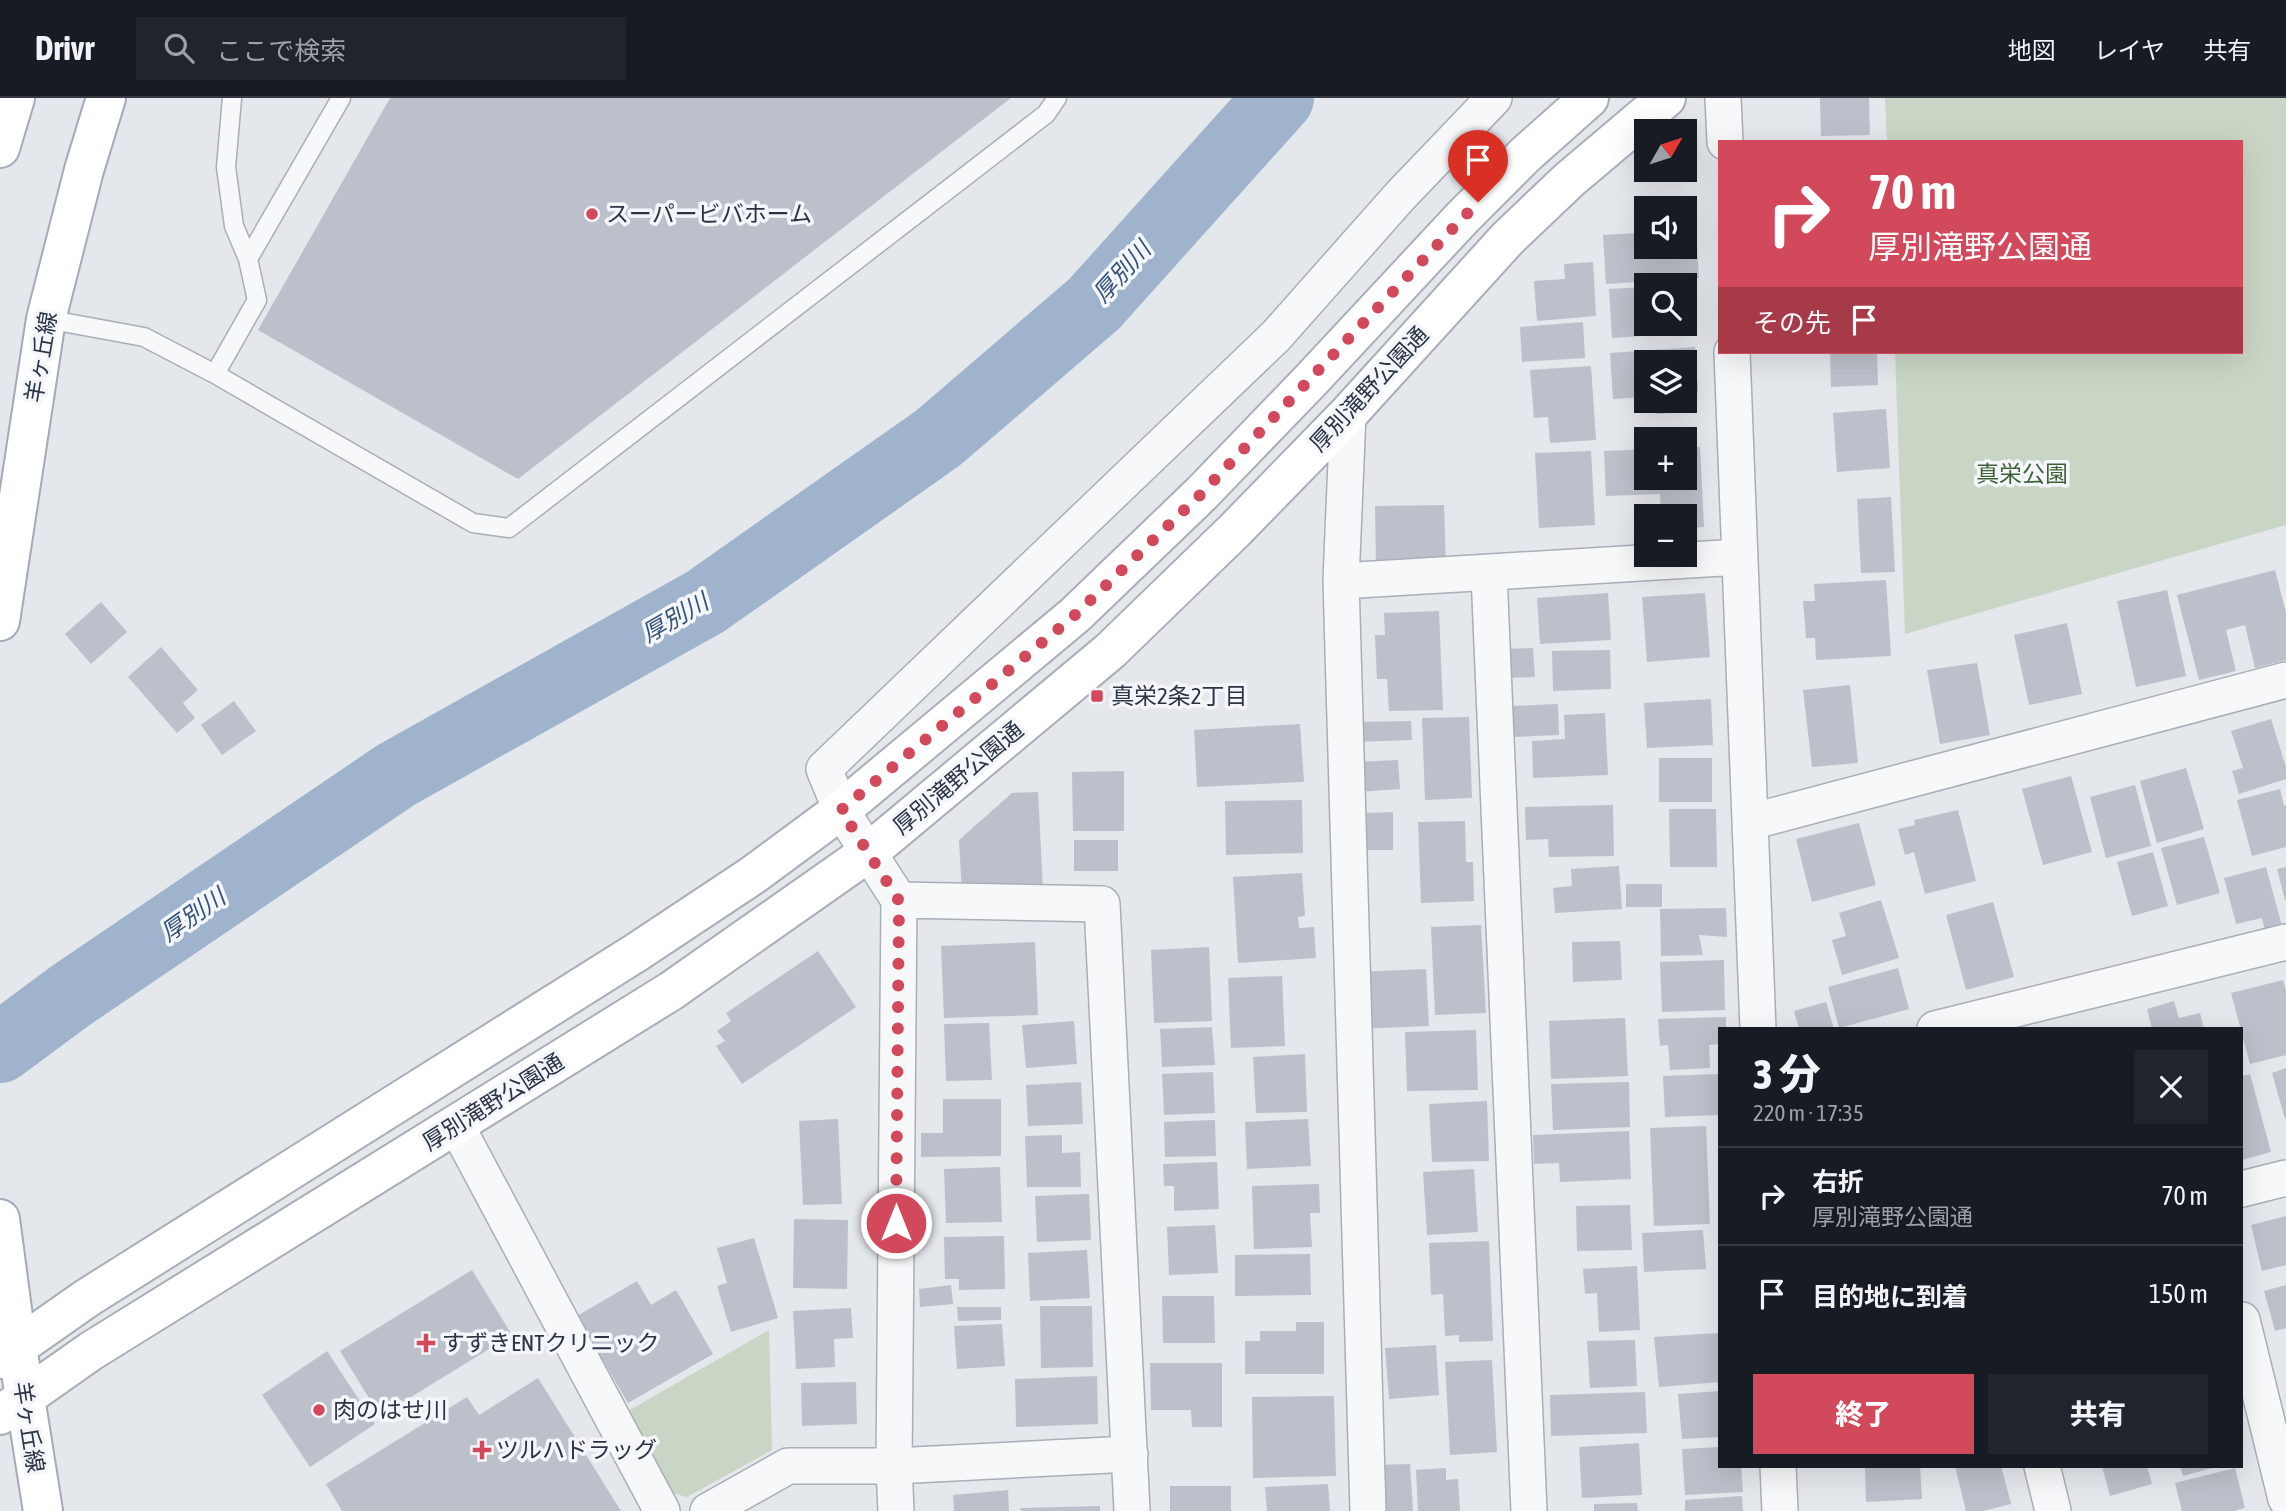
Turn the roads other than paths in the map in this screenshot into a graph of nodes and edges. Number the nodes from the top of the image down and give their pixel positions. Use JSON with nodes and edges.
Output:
{"nodes":[{"id":1,"x":15,"y":98,"type":"edge"},
{"id":2,"x":106,"y":98,"type":"edge"},
{"id":3,"x":232,"y":98,"type":"edge"},
{"id":4,"x":341,"y":98,"type":"edge"},
{"id":5,"x":1058,"y":98,"type":"edge"},
{"id":6,"x":1494,"y":98,"type":"edge"},
{"id":7,"x":1589,"y":98,"type":"edge"},
{"id":8,"x":1666,"y":98,"type":"edge"},
{"id":9,"x":1723,"y":98,"type":"edge"},
{"id":10,"x":1726,"y":140,"type":"edge"},
{"id":11,"x":0,"y":148,"type":"edge"},
{"id":12,"x":248,"y":259,"type":"junction"},
{"id":13,"x":46,"y":319,"type":"junction"},
{"id":14,"x":1732,"y":354,"type":"edge"},
{"id":15,"x":215,"y":374,"type":"junction"},
{"id":16,"x":1348,"y":414,"type":"junction"},
{"id":17,"x":1739,"y":557,"type":"junction"},
{"id":18,"x":1489,"y":574,"type":"junction"},
{"id":19,"x":1341,"y":581,"type":"junction"},
{"id":20,"x":0,"y":618,"type":"edge"},
{"id":21,"x":2286,"y":680,"type":"edge"},
{"id":22,"x":841,"y":810,"type":"junction"},
{"id":23,"x":1750,"y":822,"type":"junction"},
{"id":24,"x":869,"y":852,"type":"junction"},
{"id":25,"x":899,"y":901,"type":"junction"},
{"id":26,"x":2286,"y":942,"type":"edge"},
{"id":27,"x":1758,"y":1027,"type":"edge"},
{"id":28,"x":1943,"y":1027,"type":"edge"},
{"id":29,"x":456,"y":1125,"type":"junction"},
{"id":30,"x":2286,"y":1178,"type":"edge"},
{"id":31,"x":2243,"y":1189,"type":"edge"},
{"id":32,"x":0,"y":1219,"type":"edge"},
{"id":33,"x":2243,"y":1324,"type":"edge"},
{"id":34,"x":8,"y":1353,"type":"edge"},
{"id":35,"x":13,"y":1406,"type":"edge"},
{"id":36,"x":1130,"y":1454,"type":"junction"},
{"id":37,"x":894,"y":1466,"type":"junction"},
{"id":38,"x":1778,"y":1468,"type":"edge"},
{"id":39,"x":2042,"y":1468,"type":"edge"},
{"id":40,"x":2286,"y":1499,"type":"edge"},
{"id":41,"x":43,"y":1511,"type":"edge"},
{"id":42,"x":662,"y":1511,"type":"edge"},
{"id":43,"x":708,"y":1511,"type":"edge"},
{"id":44,"x":896,"y":1511,"type":"edge"},
{"id":45,"x":1132,"y":1511,"type":"edge"},
{"id":46,"x":1368,"y":1511,"type":"edge"},
{"id":47,"x":1529,"y":1511,"type":"edge"},
{"id":48,"x":1780,"y":1511,"type":"edge"},
{"id":49,"x":2053,"y":1511,"type":"edge"}],
"edges":[{"from":1,"to":11,"type":"main road"},
{"from":2,"to":13,"type":"main road","name":"羊ヶ丘線"},
{"from":3,"to":12,"type":"lane"},
{"from":4,"to":12,"type":"lane"},
{"from":5,"to":15,"type":"lane"},
{"from":6,"to":22,"type":"street"},
{"from":7,"to":22,"type":"main road"},
{"from":8,"to":16,"type":"main road","name":"厚別滝野公園通"},
{"from":9,"to":10,"type":"street"},
{"from":12,"to":15,"type":"lane"},
{"from":13,"to":15,"type":"lane"},
{"from":13,"to":20,"type":"main road","name":"羊ヶ丘線"},
{"from":14,"to":17,"type":"street"},
{"from":16,"to":19,"type":"street"},
{"from":16,"to":24,"type":"main road","name":"厚別滝野公園通"},
{"from":17,"to":18,"type":"street"},
{"from":17,"to":23,"type":"street"},
{"from":18,"to":19,"type":"street"},
{"from":18,"to":47,"type":"street"},
{"from":19,"to":46,"type":"street"},
{"from":21,"to":23,"type":"street"},
{"from":22,"to":24,"type":"street"},
{"from":22,"to":34,"type":"main road"},
{"from":23,"to":27,"type":"street"},
{"from":24,"to":25,"type":"street"},
{"from":24,"to":29,"type":"main road","name":"厚別滝野公園通"},
{"from":25,"to":36,"type":"street"},
{"from":25,"to":37,"type":"street"},
{"from":26,"to":28,"type":"street"},
{"from":29,"to":35,"type":"main road","name":"厚別滝野公園通"},
{"from":29,"to":42,"type":"street"},
{"from":30,"to":31,"type":"street"},
{"from":32,"to":34,"type":"main road","name":"羊ヶ丘線"},
{"from":33,"to":40,"type":"street"},
{"from":34,"to":35,"type":"main road","name":"羊ヶ丘線"},
{"from":35,"to":41,"type":"main road","name":"羊ヶ丘線"},
{"from":36,"to":37,"type":"street"},
{"from":36,"to":45,"type":"street"},
{"from":37,"to":43,"type":"street"},
{"from":37,"to":44,"type":"street"},
{"from":38,"to":48,"type":"street"},
{"from":39,"to":49,"type":"street"}]}
